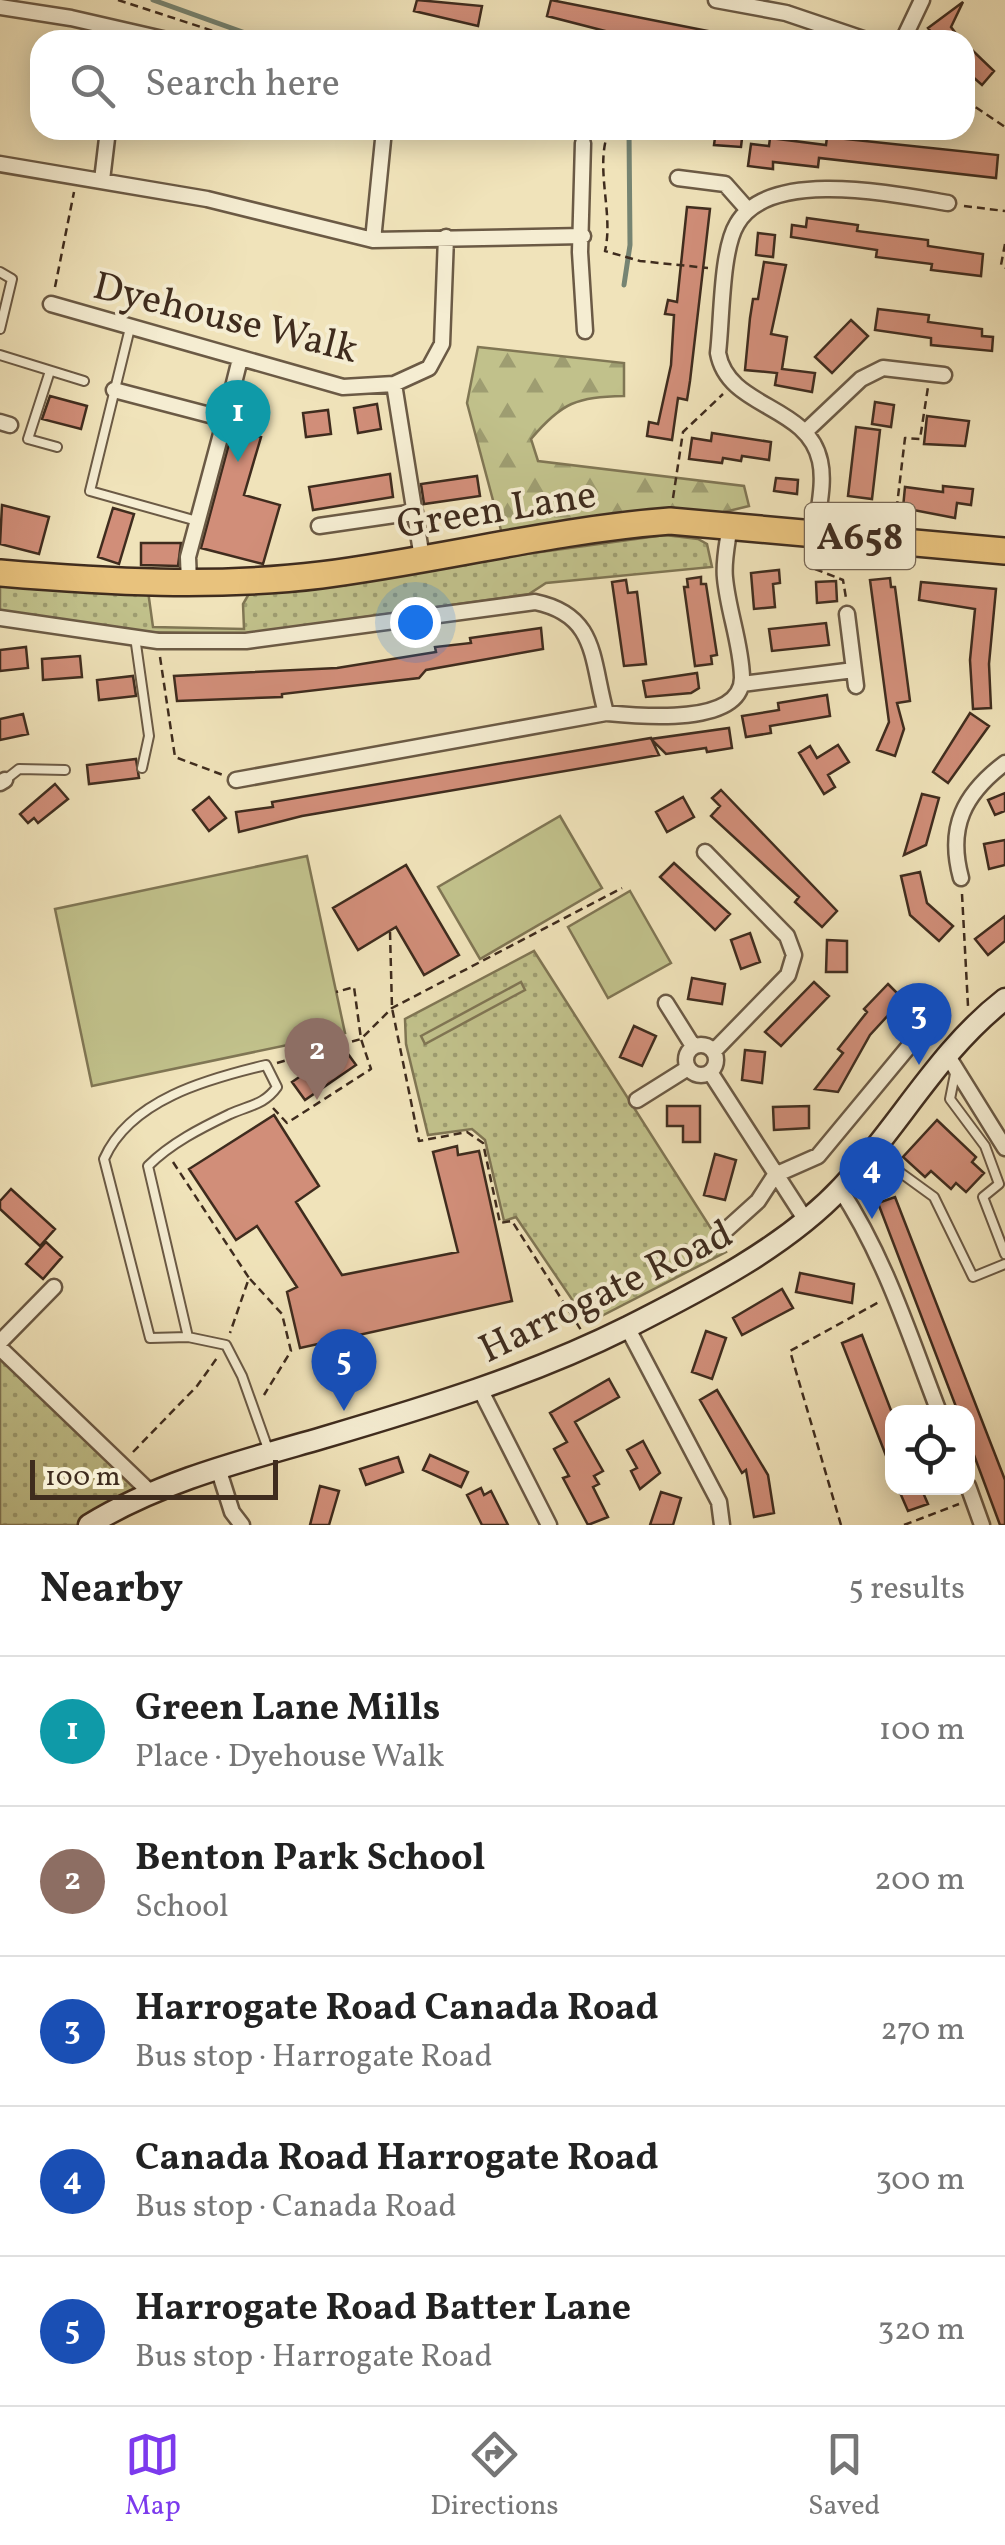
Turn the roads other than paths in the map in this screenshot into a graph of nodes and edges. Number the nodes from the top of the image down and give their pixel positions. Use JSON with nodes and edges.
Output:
{"nodes":[{"id":1,"x":716,"y":0,"type":"edge"},
{"id":2,"x":922,"y":0,"type":"edge"},
{"id":3,"x":0,"y":7,"type":"edge"},
{"id":4,"x":787,"y":7,"type":"edge"},
{"id":5,"x":99,"y":30,"type":"edge"},
{"id":6,"x":842,"y":30,"type":"edge"},
{"id":7,"x":908,"y":30,"type":"edge"},
{"id":8,"x":107,"y":140,"type":"edge"},
{"id":9,"x":383,"y":140,"type":"edge"},
{"id":10,"x":583,"y":144,"type":"dead end"},
{"id":11,"x":0,"y":164,"type":"edge"},
{"id":12,"x":678,"y":178,"type":"dead end"},
{"id":13,"x":102,"y":180,"type":"junction"},
{"id":14,"x":948,"y":203,"type":"road end"},
{"id":15,"x":748,"y":210,"type":"junction"},
{"id":16,"x":583,"y":236,"type":"junction"},
{"id":17,"x":446,"y":238,"type":"junction"},
{"id":18,"x":373,"y":240,"type":"junction"},
{"id":19,"x":0,"y":272,"type":"edge"},
{"id":20,"x":51,"y":304,"type":"road end"},
{"id":21,"x":130,"y":328,"type":"junction"},
{"id":22,"x":0,"y":329,"type":"edge"},
{"id":23,"x":585,"y":331,"type":"dead end"},
{"id":24,"x":0,"y":354,"type":"edge"},
{"id":25,"x":240,"y":358,"type":"junction"},
{"id":26,"x":50,"y":371,"type":"junction"},
{"id":27,"x":937,"y":374,"type":"road end"},
{"id":28,"x":84,"y":381,"type":"dead end"},
{"id":29,"x":394,"y":384,"type":"junction"},
{"id":30,"x":114,"y":390,"type":"junction"},
{"id":31,"x":224,"y":419,"type":"junction"},
{"id":32,"x":805,"y":432,"type":"junction"},
{"id":33,"x":57,"y":447,"type":"dead end"},
{"id":34,"x":415,"y":512,"type":"junction"},
{"id":35,"x":198,"y":522,"type":"junction"},
{"id":36,"x":730,"y":524,"type":"junction"},
{"id":37,"x":319,"y":526,"type":"dead end"},
{"id":38,"x":816,"y":531,"type":"junction"},
{"id":39,"x":1005,"y":551,"type":"edge"},
{"id":40,"x":422,"y":558,"type":"junction"},
{"id":41,"x":0,"y":573,"type":"edge"},
{"id":42,"x":189,"y":582,"type":"junction"},
{"id":43,"x":848,"y":614,"type":"road end"},
{"id":44,"x":0,"y":618,"type":"edge"},
{"id":45,"x":134,"y":637,"type":"junction"},
{"id":46,"x":742,"y":684,"type":"junction"},
{"id":47,"x":606,"y":714,"type":"junction"},
{"id":48,"x":1005,"y":764,"type":"edge"},
{"id":49,"x":142,"y":768,"type":"dead end"},
{"id":50,"x":65,"y":770,"type":"dead end"},
{"id":51,"x":236,"y":780,"type":"dead end"},
{"id":52,"x":2,"y":781,"type":"edge"},
{"id":53,"x":705,"y":852,"type":"dead end"},
{"id":54,"x":961,"y":878,"type":"road end"},
{"id":55,"x":1005,"y":998,"type":"edge"},
{"id":56,"x":666,"y":1002,"type":"dead end"},
{"id":57,"x":925,"y":1028,"type":"dead end"},
{"id":58,"x":693,"y":1046,"type":"junction"},
{"id":59,"x":714,"y":1051,"type":"junction"},
{"id":60,"x":951,"y":1061,"type":"junction"},
{"id":61,"x":688,"y":1068,"type":"junction"},
{"id":62,"x":710,"y":1072,"type":"junction"},
{"id":63,"x":637,"y":1100,"type":"dead end"},
{"id":64,"x":1004,"y":1141,"type":"edge"},
{"id":65,"x":872,"y":1152,"type":"junction"},
{"id":66,"x":775,"y":1175,"type":"junction"},
{"id":67,"x":840,"y":1189,"type":"junction"},
{"id":68,"x":806,"y":1219,"type":"junction"},
{"id":69,"x":727,"y":1228,"type":"dead end"},
{"id":70,"x":1005,"y":1254,"type":"edge"},
{"id":71,"x":1005,"y":1264,"type":"edge"},
{"id":72,"x":54,"y":1287,"type":"dead end"},
{"id":73,"x":627,"y":1328,"type":"junction"},
{"id":74,"x":188,"y":1336,"type":"junction"},
{"id":75,"x":0,"y":1345,"type":"edge"},
{"id":76,"x":481,"y":1391,"type":"junction"},
{"id":77,"x":936,"y":1405,"type":"edge"},
{"id":78,"x":269,"y":1453,"type":"junction"},
{"id":79,"x":218,"y":1468,"type":"junction"},
{"id":80,"x":150,"y":1492,"type":"junction"},
{"id":81,"x":971,"y":1495,"type":"edge"},
{"id":82,"x":113,"y":1519,"type":"edge"},
{"id":83,"x":89,"y":1525,"type":"edge"},
{"id":84,"x":242,"y":1525,"type":"edge"},
{"id":85,"x":549,"y":1525,"type":"edge"},
{"id":86,"x":722,"y":1525,"type":"edge"},
{"id":87,"x":982,"y":1525,"type":"edge"}],
"edges":[{"from":1,"to":4,"type":"street"},
{"from":2,"to":7,"type":"street"},
{"from":3,"to":5,"type":"street"},
{"from":4,"to":6,"type":"street"},
{"from":8,"to":13,"type":"street"},
{"from":9,"to":18,"type":"street"},
{"from":10,"to":16,"type":"street"},
{"from":11,"to":13,"type":"street"},
{"from":12,"to":15,"type":"street"},
{"from":13,"to":18,"type":"street"},
{"from":14,"to":15,"type":"street"},
{"from":15,"to":32,"type":"street"},
{"from":16,"to":17,"type":"street"},
{"from":16,"to":23,"type":"street"},
{"from":17,"to":18,"type":"street"},
{"from":17,"to":29,"type":"street","name":"Dyehouse Walk"},
{"from":19,"to":22,"type":"lane"},
{"from":20,"to":21,"type":"street","name":"Dyehouse Walk"},
{"from":21,"to":25,"type":"street","name":"Dyehouse Walk"},
{"from":21,"to":30,"type":"lane"},
{"from":24,"to":26,"type":"lane"},
{"from":25,"to":29,"type":"street","name":"Dyehouse Walk"},
{"from":25,"to":31,"type":"street"},
{"from":26,"to":28,"type":"lane"},
{"from":26,"to":33,"type":"lane"},
{"from":27,"to":32,"type":"street"},
{"from":29,"to":34,"type":"street"},
{"from":30,"to":31,"type":"street"},
{"from":30,"to":35,"type":"lane"},
{"from":31,"to":35,"type":"street"},
{"from":32,"to":38,"type":"street"},
{"from":34,"to":37,"type":"street"},
{"from":34,"to":40,"type":"street"},
{"from":35,"to":42,"type":"street"},
{"from":36,"to":38,"type":"highway","name":"Green Lane","number":"A658"},
{"from":36,"to":40,"type":"highway","name":"Green Lane","number":"A658"},
{"from":36,"to":46,"type":"street"},
{"from":38,"to":39,"type":"highway","name":"Green Lane","number":"A658"},
{"from":40,"to":42,"type":"highway","name":"Green Lane","number":"A658"},
{"from":41,"to":42,"type":"highway","name":"Green Lane","number":"A658"},
{"from":43,"to":46,"type":"street"},
{"from":44,"to":45,"type":"street"},
{"from":45,"to":47,"type":"street"},
{"from":45,"to":49,"type":"lane"},
{"from":46,"to":47,"type":"street"},
{"from":47,"to":51,"type":"street"},
{"from":48,"to":54,"type":"street"},
{"from":50,"to":52,"type":"lane"},
{"from":53,"to":59,"type":"street"},
{"from":55,"to":60,"type":"main road","name":"Harrogate Road"},
{"from":56,"to":58,"type":"street"},
{"from":57,"to":66,"type":"street"},
{"from":58,"to":59,"type":"street"},
{"from":58,"to":61,"type":"street"},
{"from":59,"to":62,"type":"street"},
{"from":60,"to":64,"type":"street"},
{"from":60,"to":65,"type":"main road","name":"Harrogate Road"},
{"from":60,"to":70,"type":"lane"},
{"from":61,"to":62,"type":"street"},
{"from":61,"to":63,"type":"street"},
{"from":62,"to":66,"type":"street"},
{"from":65,"to":67,"type":"main road","name":"Harrogate Road"},
{"from":65,"to":71,"type":"lane"},
{"from":66,"to":68,"type":"street"},
{"from":66,"to":69,"type":"street"},
{"from":67,"to":68,"type":"main road","name":"Harrogate Road"},
{"from":67,"to":77,"type":"street"},
{"from":68,"to":73,"type":"main road","name":"Harrogate Road"},
{"from":72,"to":75,"type":"street"},
{"from":73,"to":76,"type":"main road","name":"Harrogate Road"},
{"from":73,"to":86,"type":"street"},
{"from":74,"to":74,"type":"lane"},
{"from":74,"to":78,"type":"lane"},
{"from":75,"to":80,"type":"street"},
{"from":76,"to":78,"type":"main road","name":"Harrogate Road"},
{"from":76,"to":85,"type":"street"},
{"from":78,"to":79,"type":"main road","name":"Harrogate Road"},
{"from":79,"to":80,"type":"main road","name":"Harrogate Road"},
{"from":79,"to":84,"type":"street"},
{"from":80,"to":82,"type":"main road","name":"Harrogate Road"},
{"from":81,"to":87,"type":"street"},
{"from":82,"to":83,"type":"main road","name":"Harrogate Road"}]}
